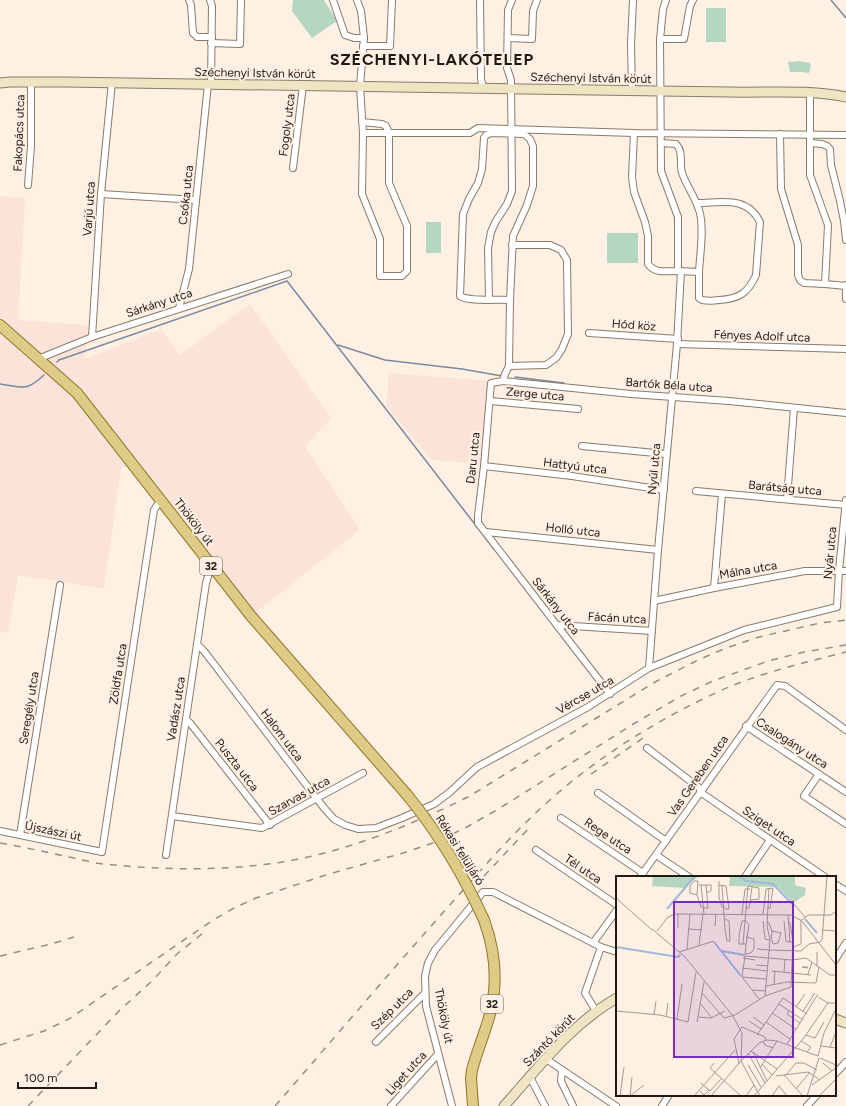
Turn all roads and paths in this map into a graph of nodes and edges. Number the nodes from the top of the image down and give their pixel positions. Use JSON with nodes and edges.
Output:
{"nodes":[{"id":1,"x":189,"y":0,"type":"edge"},
{"id":2,"x":210,"y":0,"type":"edge"},
{"id":3,"x":241,"y":0,"type":"edge"},
{"id":4,"x":332,"y":0,"type":"edge"},
{"id":5,"x":357,"y":0,"type":"edge"},
{"id":6,"x":392,"y":0,"type":"edge"},
{"id":7,"x":480,"y":0,"type":"edge"},
{"id":8,"x":512,"y":0,"type":"edge"},
{"id":9,"x":538,"y":0,"type":"edge"},
{"id":10,"x":633,"y":0,"type":"edge"},
{"id":11,"x":666,"y":0,"type":"edge"},
{"id":12,"x":692,"y":0,"type":"edge"},
{"id":13,"x":364,"y":38,"type":"junction"},
{"id":14,"x":508,"y":38,"type":"junction"},
{"id":15,"x":660,"y":39,"type":"junction"},
{"id":16,"x":212,"y":40,"type":"junction"},
{"id":17,"x":363,"y":46,"type":"junction"},
{"id":18,"x":31,"y":81,"type":"junction"},
{"id":19,"x":112,"y":82,"type":"junction"},
{"id":20,"x":0,"y":83,"type":"edge"},
{"id":21,"x":210,"y":84,"type":"junction"},
{"id":22,"x":303,"y":85,"type":"junction"},
{"id":23,"x":360,"y":86,"type":"junction"},
{"id":24,"x":483,"y":88,"type":"junction"},
{"id":25,"x":510,"y":88,"type":"junction"},
{"id":26,"x":632,"y":90,"type":"junction"},
{"id":27,"x":660,"y":91,"type":"junction"},
{"id":28,"x":810,"y":93,"type":"junction"},
{"id":29,"x":846,"y":97,"type":"edge"},
{"id":30,"x":362,"y":122,"type":"junction"},
{"id":31,"x":511,"y":132,"type":"junction"},
{"id":32,"x":363,"y":133,"type":"junction"},
{"id":33,"x":389,"y":133,"type":"junction"},
{"id":34,"x":634,"y":133,"type":"junction"},
{"id":35,"x":661,"y":133,"type":"junction"},
{"id":36,"x":780,"y":134,"type":"junction"},
{"id":37,"x":810,"y":135,"type":"junction"},
{"id":38,"x":846,"y":135,"type":"edge"},
{"id":39,"x":661,"y":143,"type":"junction"},
{"id":40,"x":810,"y":143,"type":"junction"},
{"id":41,"x":293,"y":168,"type":"dead end"},
{"id":42,"x":28,"y":185,"type":"dead end"},
{"id":43,"x":101,"y":194,"type":"junction"},
{"id":44,"x":196,"y":200,"type":"junction"},
{"id":45,"x":697,"y":204,"type":"junction"},
{"id":46,"x":846,"y":240,"type":"edge"},
{"id":47,"x":512,"y":245,"type":"junction"},
{"id":48,"x":680,"y":271,"type":"junction"},
{"id":49,"x":699,"y":272,"type":"junction"},
{"id":50,"x":288,"y":274,"type":"dead end"},
{"id":51,"x":825,"y":284,"type":"junction"},
{"id":52,"x":846,"y":286,"type":"edge"},
{"id":53,"x":489,"y":299,"type":"junction"},
{"id":54,"x":846,"y":299,"type":"edge"},
{"id":55,"x":510,"y":300,"type":"junction"},
{"id":56,"x":179,"y":308,"type":"junction"},
{"id":57,"x":0,"y":325,"type":"edge"},
{"id":58,"x":589,"y":333,"type":"dead end"},
{"id":59,"x":92,"y":337,"type":"junction"},
{"id":60,"x":677,"y":342,"type":"junction"},
{"id":61,"x":846,"y":349,"type":"edge"},
{"id":62,"x":38,"y":359,"type":"junction"},
{"id":63,"x":509,"y":366,"type":"junction"},
{"id":64,"x":503,"y":381,"type":"junction"},
{"id":65,"x":491,"y":382,"type":"joint"},
{"id":66,"x":672,"y":397,"type":"junction"},
{"id":67,"x":490,"y":401,"type":"junction"},
{"id":68,"x":794,"y":408,"type":"junction"},
{"id":69,"x":578,"y":409,"type":"dead end"},
{"id":70,"x":846,"y":413,"type":"edge"},
{"id":71,"x":582,"y":446,"type":"dead end"},
{"id":72,"x":666,"y":454,"type":"junction"},
{"id":73,"x":484,"y":466,"type":"junction"},
{"id":74,"x":664,"y":490,"type":"junction"},
{"id":75,"x":696,"y":491,"type":"dead end"},
{"id":76,"x":722,"y":494,"type":"junction"},
{"id":77,"x":787,"y":499,"type":"junction"},
{"id":78,"x":160,"y":500,"type":"junction"},
{"id":79,"x":846,"y":500,"type":"edge"},
{"id":80,"x":846,"y":505,"type":"edge"},
{"id":81,"x":486,"y":532,"type":"junction"},
{"id":82,"x":658,"y":550,"type":"junction"},
{"id":83,"x":211,"y":567,"type":"junction"},
{"id":84,"x":839,"y":570,"type":"junction"},
{"id":85,"x":846,"y":570,"type":"edge"},
{"id":86,"x":60,"y":585,"type":"dead end"},
{"id":87,"x":714,"y":588,"type":"junction"},
{"id":88,"x":654,"y":601,"type":"junction"},
{"id":89,"x":837,"y":607,"type":"joint"},
{"id":90,"x":557,"y":626,"type":"junction"},
{"id":91,"x":652,"y":631,"type":"junction"},
{"id":92,"x":197,"y":644,"type":"junction"},
{"id":93,"x":649,"y":668,"type":"junction"},
{"id":94,"x":610,"y":694,"type":"junction"},
{"id":95,"x":186,"y":720,"type":"junction"},
{"id":96,"x":746,"y":726,"type":"junction"},
{"id":97,"x":846,"y":730,"type":"edge"},
{"id":98,"x":647,"y":748,"type":"dead end"},
{"id":99,"x":363,"y":773,"type":"dead end"},
{"id":100,"x":819,"y":774,"type":"junction"},
{"id":101,"x":701,"y":791,"type":"junction"},
{"id":102,"x":846,"y":792,"type":"edge"},
{"id":103,"x":598,"y":793,"type":"dead end"},
{"id":104,"x":408,"y":796,"type":"joint"},
{"id":105,"x":317,"y":799,"type":"junction"},
{"id":106,"x":172,"y":816,"type":"junction"},
{"id":107,"x":561,"y":818,"type":"dead end"},
{"id":108,"x":846,"y":824,"type":"edge"},
{"id":109,"x":270,"y":825,"type":"junction"},
{"id":110,"x":358,"y":829,"type":"joint"},
{"id":111,"x":0,"y":831,"type":"edge"},
{"id":112,"x":20,"y":835,"type":"junction"},
{"id":113,"x":770,"y":840,"type":"junction"},
{"id":114,"x":666,"y":841,"type":"junction"},
{"id":115,"x":536,"y":850,"type":"dead end"},
{"id":116,"x":102,"y":852,"type":"joint"},
{"id":117,"x":166,"y":855,"type":"dead end"},
{"id":118,"x":656,"y":855,"type":"junction"},
{"id":119,"x":642,"y":875,"type":"edge"},
{"id":120,"x":688,"y":876,"type":"edge"},
{"id":121,"x":746,"y":876,"type":"edge"},
{"id":122,"x":824,"y":876,"type":"edge"},
{"id":123,"x":836,"y":885,"type":"edge"},
{"id":124,"x":846,"y":891,"type":"edge"},
{"id":125,"x":616,"y":904,"type":"edge"},
{"id":126,"x":616,"y":911,"type":"edge"},
{"id":127,"x":593,"y":943,"type":"junction"},
{"id":128,"x":846,"y":943,"type":"edge"},
{"id":129,"x":601,"y":947,"type":"junction"},
{"id":130,"x":616,"y":952,"type":"edge"},
{"id":131,"x":836,"y":958,"type":"edge"},
{"id":132,"x":425,"y":993,"type":"junction"},
{"id":133,"x":616,"y":999,"type":"edge"},
{"id":134,"x":596,"y":1011,"type":"junction"},
{"id":135,"x":836,"y":1019,"type":"edge"},
{"id":136,"x":846,"y":1023,"type":"edge"},
{"id":137,"x":376,"y":1042,"type":"dead end"},
{"id":138,"x":438,"y":1054,"type":"junction"},
{"id":139,"x":546,"y":1059,"type":"junction"},
{"id":140,"x":846,"y":1062,"type":"edge"},
{"id":141,"x":562,"y":1070,"type":"junction"},
{"id":142,"x":836,"y":1073,"type":"edge"},
{"id":143,"x":530,"y":1077,"type":"junction"},
{"id":144,"x":472,"y":1094,"type":"junction"},
{"id":145,"x":667,"y":1096,"type":"edge"},
{"id":146,"x":816,"y":1096,"type":"edge"},
{"id":147,"x":391,"y":1106,"type":"edge"},
{"id":148,"x":452,"y":1106,"type":"edge"},
{"id":149,"x":473,"y":1106,"type":"edge"},
{"id":150,"x":477,"y":1106,"type":"edge"},
{"id":151,"x":504,"y":1106,"type":"edge"},
{"id":152,"x":545,"y":1106,"type":"edge"},
{"id":153,"x":573,"y":1106,"type":"edge"},
{"id":154,"x":616,"y":1106,"type":"edge"},
{"id":155,"x":662,"y":1106,"type":"edge"},
{"id":156,"x":807,"y":1106,"type":"edge"}],
"edges":[{"from":1,"to":16,"type":"street"},
{"from":2,"to":16,"type":"street","name":"Csóka utca"},
{"from":3,"to":16,"type":"street"},
{"from":4,"to":13,"type":"street"},
{"from":5,"to":13,"type":"street"},
{"from":6,"to":17,"type":"street"},
{"from":7,"to":24,"type":"street"},
{"from":8,"to":14,"type":"street"},
{"from":9,"to":14,"type":"street"},
{"from":10,"to":26,"type":"street"},
{"from":11,"to":15,"type":"street","name":"Nyúl utca"},
{"from":12,"to":15,"type":"street"},
{"from":13,"to":17,"type":"street"},
{"from":14,"to":25,"type":"street"},
{"from":15,"to":27,"type":"street","name":"Nyúl utca"},
{"from":16,"to":21,"type":"street","name":"Csóka utca"},
{"from":17,"to":23,"type":"street"},
{"from":18,"to":19,"type":"street","name":"Széchenyi István körút"},
{"from":18,"to":20,"type":"street","name":"Széchenyi István körút"},
{"from":18,"to":42,"type":"street","name":"Fakopács utca"},
{"from":19,"to":21,"type":"street","name":"Széchenyi István körút"},
{"from":19,"to":43,"type":"street","name":"Varjú utca"},
{"from":21,"to":22,"type":"street","name":"Széchenyi István körút"},
{"from":21,"to":44,"type":"street","name":"Csóka utca"},
{"from":22,"to":23,"type":"street","name":"Széchenyi István körút"},
{"from":22,"to":41,"type":"street","name":"Fogoly utca"},
{"from":23,"to":24,"type":"street","name":"Széchenyi István körút"},
{"from":23,"to":30,"type":"street"},
{"from":24,"to":25,"type":"street","name":"Széchenyi István körút"},
{"from":25,"to":26,"type":"street","name":"Széchenyi István körút"},
{"from":25,"to":31,"type":"street"},
{"from":26,"to":27,"type":"street","name":"Széchenyi István körút"},
{"from":27,"to":28,"type":"street","name":"Széchenyi István körút"},
{"from":27,"to":35,"type":"street","name":"Nyúl utca"},
{"from":28,"to":29,"type":"street","name":"Széchenyi István körút"},
{"from":28,"to":37,"type":"street"},
{"from":30,"to":32,"type":"street"},
{"from":30,"to":33,"type":"street"},
{"from":31,"to":33,"type":"street"},
{"from":31,"to":34,"type":"street"},
{"from":31,"to":47,"type":"street"},
{"from":31,"to":53,"type":"street"},
{"from":31,"to":53,"type":"street"},
{"from":32,"to":33,"type":"street"},
{"from":32,"to":33,"type":"street"},
{"from":34,"to":35,"type":"street"},
{"from":34,"to":48,"type":"street"},
{"from":35,"to":36,"type":"street"},
{"from":35,"to":39,"type":"street","name":"Nyúl utca"},
{"from":36,"to":37,"type":"street"},
{"from":36,"to":51,"type":"street"},
{"from":37,"to":38,"type":"street"},
{"from":37,"to":40,"type":"street"},
{"from":39,"to":45,"type":"street"},
{"from":39,"to":48,"type":"street","name":"Nyúl utca"},
{"from":40,"to":46,"type":"street"},
{"from":40,"to":51,"type":"street"},
{"from":43,"to":44,"type":"street"},
{"from":43,"to":59,"type":"street","name":"Varjú utca"},
{"from":44,"to":56,"type":"street","name":"Csóka utca"},
{"from":45,"to":49,"type":"street"},
{"from":45,"to":49,"type":"street"},
{"from":47,"to":55,"type":"street"},
{"from":47,"to":63,"type":"street"},
{"from":48,"to":49,"type":"street"},
{"from":48,"to":60,"type":"street","name":"Nyúl utca"},
{"from":50,"to":56,"type":"street","name":"Sárkány utca"},
{"from":51,"to":52,"type":"street"},
{"from":52,"to":54,"type":"street"},
{"from":53,"to":55,"type":"street"},
{"from":55,"to":63,"type":"street"},
{"from":56,"to":59,"type":"street","name":"Sárkány utca"},
{"from":57,"to":62,"type":"main road","name":"Thököly út","number":"32"},
{"from":58,"to":60,"type":"street","name":"Hód köz"},
{"from":59,"to":62,"type":"street","name":"Sárkány utca"},
{"from":60,"to":61,"type":"street","name":"Fényes Adolf utca"},
{"from":60,"to":66,"type":"street","name":"Nyúl utca"},
{"from":62,"to":78,"type":"main road","name":"Thököly út","number":"32"},
{"from":63,"to":64,"type":"street"},
{"from":64,"to":65,"type":"street","name":"Bartók Béla utca"},
{"from":64,"to":66,"type":"street","name":"Bartók Béla utca"},
{"from":65,"to":67,"type":"street","name":"Daru utca"},
{"from":66,"to":68,"type":"street","name":"Bartók Béla utca"},
{"from":66,"to":72,"type":"street","name":"Nyúl utca"},
{"from":67,"to":69,"type":"street","name":"Zerge utca"},
{"from":67,"to":73,"type":"street","name":"Daru utca"},
{"from":68,"to":70,"type":"street","name":"Bartók Béla utca"},
{"from":68,"to":77,"type":"street"},
{"from":71,"to":72,"type":"street"},
{"from":72,"to":74,"type":"street","name":"Nyúl utca"},
{"from":73,"to":74,"type":"street","name":"Hattyú utca"},
{"from":73,"to":81,"type":"street","name":"Daru utca"},
{"from":74,"to":82,"type":"street","name":"Nyúl utca"},
{"from":75,"to":76,"type":"street","name":"Barátság utca"},
{"from":76,"to":77,"type":"street","name":"Barátság utca"},
{"from":76,"to":87,"type":"street"},
{"from":77,"to":80,"type":"street","name":"Barátság utca"},
{"from":78,"to":83,"type":"main road","name":"Thököly út","number":"32"},
{"from":78,"to":116,"type":"street","name":"Zöldfa utca"},
{"from":79,"to":80,"type":"street","name":"Nyár utca"},
{"from":80,"to":84,"type":"street","name":"Nyár utca"},
{"from":81,"to":82,"type":"street","name":"Holló utca"},
{"from":81,"to":90,"type":"street","name":"Sárkány utca"},
{"from":82,"to":88,"type":"street","name":"Nyúl utca"},
{"from":83,"to":92,"type":"street","name":"Vadász utca"},
{"from":83,"to":104,"type":"main road","name":"Thököly út","number":"32"},
{"from":84,"to":85,"type":"street","name":"Málna utca"},
{"from":84,"to":87,"type":"street","name":"Málna utca"},
{"from":84,"to":89,"type":"street","name":"Nyár utca"},
{"from":86,"to":112,"type":"street","name":"Seregély utca"},
{"from":87,"to":88,"type":"street","name":"Málna utca"},
{"from":88,"to":91,"type":"street","name":"Nyúl utca"},
{"from":89,"to":93,"type":"street","name":"Vércse utca"},
{"from":90,"to":91,"type":"street","name":"Fácán utca"},
{"from":90,"to":94,"type":"street","name":"Sárkány utca"},
{"from":91,"to":93,"type":"street","name":"Nyúl utca"},
{"from":92,"to":95,"type":"street","name":"Vadász utca"},
{"from":92,"to":105,"type":"street","name":"Halom utca"},
{"from":93,"to":94,"type":"street","name":"Vércse utca"},
{"from":94,"to":110,"type":"street","name":"Vércse utca"},
{"from":95,"to":106,"type":"street","name":"Vadász utca"},
{"from":95,"to":109,"type":"street","name":"Puszta utca"},
{"from":96,"to":97,"type":"street","name":"Vas Gereben utca"},
{"from":96,"to":100,"type":"street","name":"Csalogány utca"},
{"from":96,"to":101,"type":"street","name":"Vas Gereben utca"},
{"from":98,"to":101,"type":"street","name":"Sziget utca"},
{"from":99,"to":105,"type":"street","name":"Szarvas utca"},
{"from":100,"to":102,"type":"street","name":"Csalogány utca"},
{"from":100,"to":108,"type":"street"},
{"from":101,"to":113,"type":"street","name":"Sziget utca"},
{"from":101,"to":114,"type":"street","name":"Vas Gereben utca"},
{"from":103,"to":114,"type":"street"},
{"from":104,"to":144,"type":"main road","name":"Rékasi felüljáró","number":"32","bridge":true},
{"from":105,"to":109,"type":"street","name":"Szarvas utca"},
{"from":105,"to":110,"type":"street","name":"Halom utca"},
{"from":106,"to":109,"type":"street","name":"Szarvas utca"},
{"from":106,"to":117,"type":"street","name":"Vadász utca"},
{"from":107,"to":119,"type":"street","name":"Rege utca"},
{"from":111,"to":112,"type":"street","name":"Újszászi út"},
{"from":112,"to":116,"type":"street","name":"Újszászi út"},
{"from":113,"to":121,"type":"street"},
{"from":113,"to":122,"type":"street","name":"Sziget utca"},
{"from":114,"to":118,"type":"street","name":"Vas Gereben utca"},
{"from":115,"to":125,"type":"street","name":"Tél utca"},
{"from":118,"to":119,"type":"street","name":"Vas Gereben utca"},
{"from":118,"to":120,"type":"street"},
{"from":123,"to":124,"type":"street"},
{"from":126,"to":127,"type":"street"},
{"from":127,"to":129,"type":"street"},
{"from":127,"to":132,"type":"street","name":"Thököly út"},
{"from":128,"to":131,"type":"street"},
{"from":129,"to":130,"type":"street"},
{"from":129,"to":134,"type":"street"},
{"from":132,"to":137,"type":"street","name":"Szép utca"},
{"from":132,"to":138,"type":"street","name":"Thököly út"},
{"from":133,"to":134,"type":"street","name":"Szántó körút"},
{"from":134,"to":139,"type":"street","name":"Szántó körút"},
{"from":135,"to":136,"type":"street"},
{"from":138,"to":147,"type":"street","name":"Liget utca"},
{"from":138,"to":148,"type":"street","name":"Thököly út"},
{"from":139,"to":141,"type":"street"},
{"from":139,"to":143,"type":"street","name":"Szántó körút"},
{"from":140,"to":142,"type":"street"},
{"from":141,"to":153,"type":"street"},
{"from":141,"to":154,"type":"street"},
{"from":143,"to":151,"type":"street","name":"Szántó körút"},
{"from":143,"to":152,"type":"street"},
{"from":144,"to":149,"type":"main road","number":"32"},
{"from":144,"to":150,"type":"main road"},
{"from":145,"to":155,"type":"street"},
{"from":146,"to":156,"type":"street"}]}
